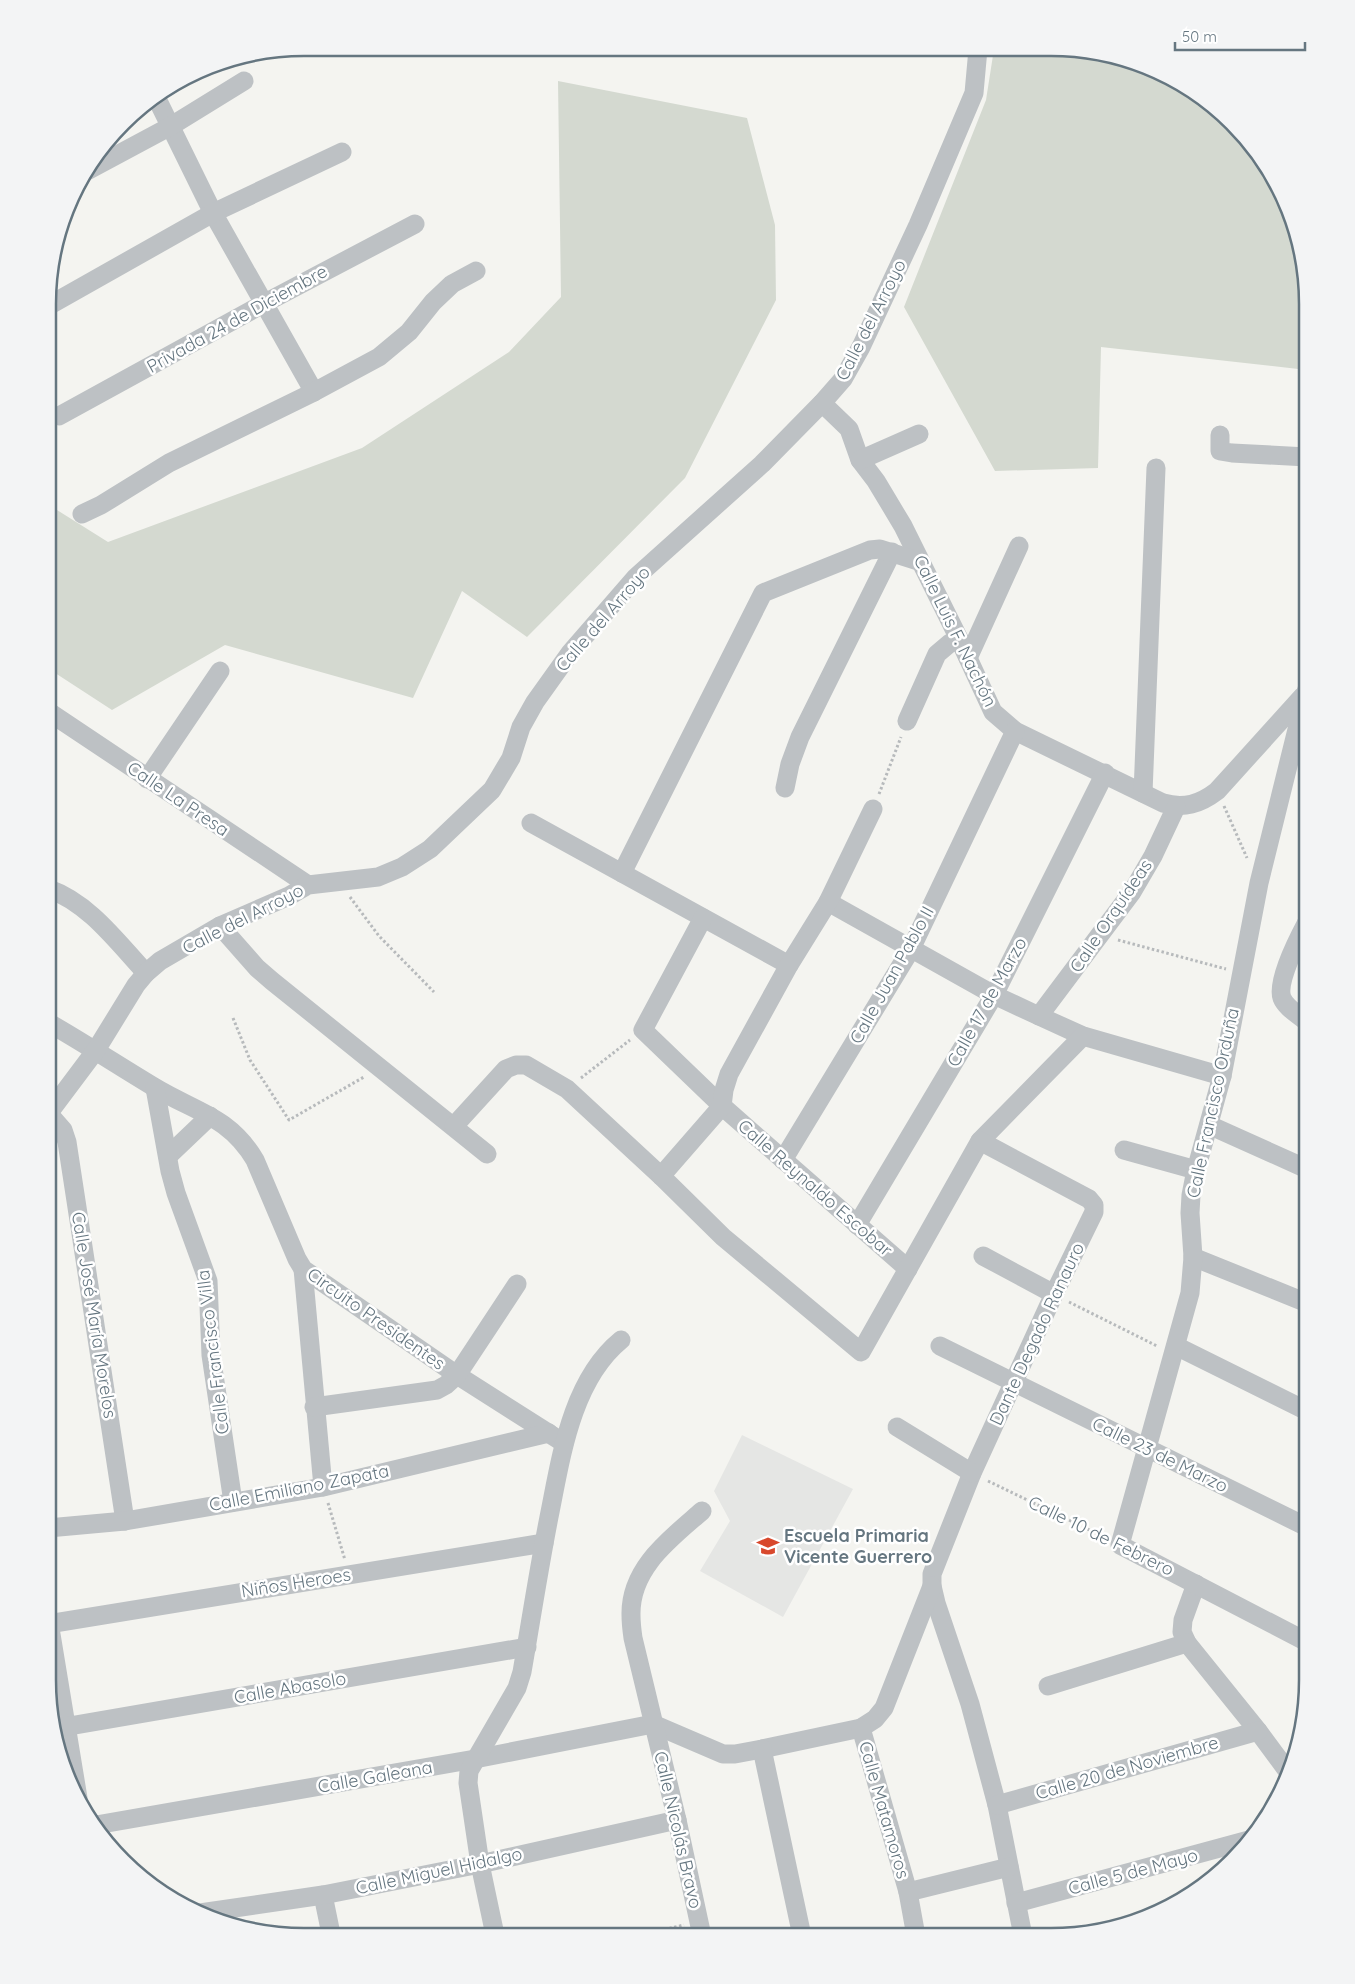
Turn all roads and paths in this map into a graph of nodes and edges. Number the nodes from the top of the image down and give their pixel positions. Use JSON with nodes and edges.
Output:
{"nodes":[{"id":1,"x":977,"y":56,"type":"edge"},
{"id":2,"x":244,"y":81,"type":"dead end"},
{"id":3,"x":159,"y":103,"type":"edge"},
{"id":4,"x":171,"y":126,"type":"junction"},
{"id":5,"x":342,"y":152,"type":"dead end"},
{"id":6,"x":101,"y":163,"type":"edge"},
{"id":7,"x":213,"y":213,"type":"junction"},
{"id":8,"x":415,"y":224,"type":"dead end"},
{"id":9,"x":476,"y":271,"type":"dead end"},
{"id":10,"x":56,"y":301,"type":"edge"},
{"id":11,"x":263,"y":304,"type":"junction"},
{"id":12,"x":314,"y":392,"type":"junction"},
{"id":13,"x":822,"y":403,"type":"junction"},
{"id":14,"x":59,"y":416,"type":"dead end"},
{"id":15,"x":919,"y":434,"type":"dead end"},
{"id":16,"x":1220,"y":435,"type":"dead end"},
{"id":17,"x":1299,"y":457,"type":"edge"},
{"id":18,"x":860,"y":460,"type":"junction"},
{"id":19,"x":1156,"y":468,"type":"dead end"},
{"id":20,"x":82,"y":514,"type":"dead end"},
{"id":21,"x":1019,"y":546,"type":"dead end"},
{"id":22,"x":892,"y":552,"type":"junction"},
{"id":23,"x":921,"y":562,"type":"junction"},
{"id":24,"x":960,"y":641,"type":"junction"},
{"id":25,"x":968,"y":658,"type":"junction"},
{"id":26,"x":220,"y":671,"type":"dead end"},
{"id":27,"x":1299,"y":699,"type":"edge"},
{"id":28,"x":56,"y":717,"type":"edge"},
{"id":29,"x":1299,"y":719,"type":"edge"},
{"id":30,"x":907,"y":722,"type":"joint"},
{"id":31,"x":1015,"y":730,"type":"junction"},
{"id":32,"x":1105,"y":773,"type":"junction"},
{"id":33,"x":147,"y":779,"type":"junction"},
{"id":34,"x":785,"y":788,"type":"dead end"},
{"id":35,"x":1217,"y":791,"type":"junction"},
{"id":36,"x":1143,"y":793,"type":"junction"},
{"id":37,"x":1176,"y":807,"type":"junction"},
{"id":38,"x":873,"y":809,"type":"joint"},
{"id":39,"x":531,"y":823,"type":"dead end"},
{"id":40,"x":622,"y":873,"type":"junction"},
{"id":41,"x":339,"y":882,"type":"junction"},
{"id":42,"x":1258,"y":883,"type":"junction"},
{"id":43,"x":308,"y":885,"type":"junction"},
{"id":44,"x":56,"y":892,"type":"edge"},
{"id":45,"x":828,"y":902,"type":"junction"},
{"id":46,"x":703,"y":918,"type":"junction"},
{"id":47,"x":220,"y":926,"type":"junction"},
{"id":48,"x":1101,"y":936,"type":"junction"},
{"id":49,"x":1299,"y":940,"type":"edge"},
{"id":50,"x":911,"y":949,"type":"junction"},
{"id":51,"x":789,"y":965,"type":"junction"},
{"id":52,"x":146,"y":972,"type":"junction"},
{"id":53,"x":1241,"y":972,"type":"junction"},
{"id":54,"x":434,"y":992,"type":"dead end"},
{"id":55,"x":994,"y":995,"type":"junction"},
{"id":56,"x":1299,"y":1015,"type":"edge"},
{"id":57,"x":1039,"y":1016,"type":"junction"},
{"id":58,"x":233,"y":1018,"type":"dead end"},
{"id":59,"x":56,"y":1028,"type":"edge"},
{"id":60,"x":643,"y":1030,"type":"junction"},
{"id":61,"x":1083,"y":1036,"type":"junction"},
{"id":62,"x":96,"y":1050,"type":"junction"},
{"id":63,"x":380,"y":1068,"type":"junction"},
{"id":64,"x":1222,"y":1076,"type":"junction"},
{"id":65,"x":155,"y":1088,"type":"junction"},
{"id":66,"x":567,"y":1089,"type":"junction"},
{"id":67,"x":56,"y":1104,"type":"edge"},
{"id":68,"x":722,"y":1106,"type":"junction"},
{"id":69,"x":210,"y":1116,"type":"junction"},
{"id":70,"x":56,"y":1122,"type":"edge"},
{"id":71,"x":1209,"y":1125,"type":"junction"},
{"id":72,"x":454,"y":1126,"type":"junction"},
{"id":73,"x":980,"y":1141,"type":"junction"},
{"id":74,"x":1124,"y":1150,"type":"dead end"},
{"id":75,"x":487,"y":1154,"type":"dead end"},
{"id":76,"x":168,"y":1156,"type":"junction"},
{"id":77,"x":784,"y":1160,"type":"junction"},
{"id":78,"x":1299,"y":1165,"type":"edge"},
{"id":79,"x":1196,"y":1170,"type":"junction"},
{"id":80,"x":661,"y":1176,"type":"junction"},
{"id":81,"x":857,"y":1225,"type":"junction"},
{"id":82,"x":983,"y":1256,"type":"dead end"},
{"id":83,"x":1193,"y":1257,"type":"junction"},
{"id":84,"x":303,"y":1269,"type":"junction"},
{"id":85,"x":908,"y":1269,"type":"junction"},
{"id":86,"x":517,"y":1284,"type":"dead end"},
{"id":87,"x":1054,"y":1294,"type":"junction"},
{"id":88,"x":1299,"y":1300,"type":"edge"},
{"id":89,"x":621,"y":1340,"type":"dead end"},
{"id":90,"x":940,"y":1346,"type":"dead end"},
{"id":91,"x":1175,"y":1350,"type":"junction"},
{"id":92,"x":457,"y":1375,"type":"junction"},
{"id":93,"x":1013,"y":1383,"type":"junction"},
{"id":94,"x":314,"y":1407,"type":"junction"},
{"id":95,"x":1299,"y":1408,"type":"edge"},
{"id":96,"x":897,"y":1428,"type":"dead end"},
{"id":97,"x":556,"y":1438,"type":"junction"},
{"id":98,"x":1146,"y":1448,"type":"junction"},
{"id":99,"x":972,"y":1473,"type":"junction"},
{"id":100,"x":323,"y":1486,"type":"junction"},
{"id":101,"x":233,"y":1502,"type":"junction"},
{"id":102,"x":702,"y":1511,"type":"dead end"},
{"id":103,"x":125,"y":1521,"type":"junction"},
{"id":104,"x":1299,"y":1523,"type":"edge"},
{"id":105,"x":56,"y":1527,"type":"edge"},
{"id":106,"x":544,"y":1543,"type":"junction"},
{"id":107,"x":1120,"y":1545,"type":"junction"},
{"id":108,"x":350,"y":1574,"type":"junction"},
{"id":109,"x":1196,"y":1584,"type":"junction"},
{"id":110,"x":932,"y":1586,"type":"junction"},
{"id":111,"x":56,"y":1620,"type":"edge"},
{"id":112,"x":1299,"y":1638,"type":"edge"},
{"id":113,"x":1187,"y":1643,"type":"junction"},
{"id":114,"x":527,"y":1647,"type":"junction"},
{"id":115,"x":1048,"y":1686,"type":"dead end"},
{"id":116,"x":653,"y":1724,"type":"junction"},
{"id":117,"x":61,"y":1728,"type":"edge"},
{"id":118,"x":861,"y":1728,"type":"junction"},
{"id":119,"x":1258,"y":1731,"type":"junction"},
{"id":120,"x":762,"y":1749,"type":"junction"},
{"id":121,"x":475,"y":1759,"type":"junction"},
{"id":122,"x":1283,"y":1766,"type":"edge"},
{"id":123,"x":997,"y":1805,"type":"junction"},
{"id":124,"x":677,"y":1820,"type":"junction"},
{"id":125,"x":103,"y":1824,"type":"edge"},
{"id":126,"x":1237,"y":1843,"type":"edge"},
{"id":127,"x":480,"y":1864,"type":"junction"},
{"id":128,"x":1009,"y":1867,"type":"junction"},
{"id":129,"x":908,"y":1892,"type":"junction"},
{"id":130,"x":324,"y":1895,"type":"junction"},
{"id":131,"x":1016,"y":1903,"type":"junction"},
{"id":132,"x":215,"y":1911,"type":"edge"},
{"id":133,"x":330,"y":1928,"type":"edge"},
{"id":134,"x":494,"y":1928,"type":"edge"},
{"id":135,"x":700,"y":1928,"type":"edge"},
{"id":136,"x":800,"y":1928,"type":"edge"},
{"id":137,"x":915,"y":1928,"type":"edge"},
{"id":138,"x":1021,"y":1928,"type":"edge"}],
"edges":[{"from":1,"to":13,"type":"street","name":"Calle del Arroyo"},
{"from":2,"to":4,"type":"street"},
{"from":3,"to":4,"type":"street"},
{"from":4,"to":6,"type":"street"},
{"from":4,"to":7,"type":"street"},
{"from":5,"to":7,"type":"street"},
{"from":7,"to":10,"type":"street"},
{"from":7,"to":11,"type":"street"},
{"from":8,"to":11,"type":"street","name":"Privada 24 de Diciembre"},
{"from":9,"to":12,"type":"street"},
{"from":11,"to":12,"type":"street"},
{"from":11,"to":14,"type":"street","name":"Privada 24 de Diciembre"},
{"from":12,"to":20,"type":"street"},
{"from":13,"to":18,"type":"street","name":"Calle Luis F. Nachón"},
{"from":13,"to":41,"type":"street","name":"Calle del Arroyo"},
{"from":15,"to":18,"type":"street"},
{"from":16,"to":17,"type":"street"},
{"from":18,"to":23,"type":"street","name":"Calle Luis F. Nachón"},
{"from":19,"to":36,"type":"street"},
{"from":21,"to":25,"type":"street"},
{"from":22,"to":23,"type":"street"},
{"from":22,"to":34,"type":"street"},
{"from":22,"to":40,"type":"street"},
{"from":23,"to":24,"type":"street","name":"Calle Luis F. Nachón"},
{"from":24,"to":25,"type":"street","name":"Calle Luis F. Nachón"},
{"from":24,"to":30,"type":"street"},
{"from":25,"to":31,"type":"street","name":"Calle Luis F. Nachón"},
{"from":26,"to":33,"type":"street"},
{"from":27,"to":35,"type":"street"},
{"from":28,"to":33,"type":"street","name":"Calle La Presa"},
{"from":29,"to":42,"type":"street","name":"Calle Francisco Orduña"},
{"from":30,"to":38,"type":"path"},
{"from":31,"to":32,"type":"street","name":"Calle Luis F. Nachón"},
{"from":31,"to":50,"type":"street","name":"Calle Juan Pablo II"},
{"from":32,"to":36,"type":"street","name":"Calle Luis F. Nachón"},
{"from":32,"to":55,"type":"street","name":"Calle 17 de Marzo"},
{"from":33,"to":43,"type":"street","name":"Calle La Presa"},
{"from":35,"to":37,"type":"street"},
{"from":35,"to":42,"type":"path"},
{"from":36,"to":37,"type":"street","name":"Calle Luis F. Nachón"},
{"from":37,"to":48,"type":"street","name":"Calle Orquídeas"},
{"from":38,"to":45,"type":"street"},
{"from":39,"to":40,"type":"street"},
{"from":40,"to":46,"type":"street"},
{"from":41,"to":43,"type":"street","name":"Calle del Arroyo"},
{"from":41,"to":54,"type":"path"},
{"from":42,"to":53,"type":"street","name":"Calle Francisco Orduña"},
{"from":43,"to":47,"type":"street","name":"Calle del Arroyo"},
{"from":44,"to":52,"type":"street"},
{"from":45,"to":50,"type":"street"},
{"from":45,"to":51,"type":"street"},
{"from":46,"to":51,"type":"street"},
{"from":46,"to":60,"type":"street"},
{"from":47,"to":52,"type":"street","name":"Calle del Arroyo"},
{"from":47,"to":63,"type":"street"},
{"from":48,"to":53,"type":"path"},
{"from":48,"to":57,"type":"street","name":"Calle Orquídeas"},
{"from":49,"to":56,"type":"street"},
{"from":50,"to":55,"type":"street"},
{"from":50,"to":77,"type":"street","name":"Calle Juan Pablo II"},
{"from":51,"to":68,"type":"street"},
{"from":52,"to":62,"type":"street","name":"Calle del Arroyo"},
{"from":53,"to":64,"type":"street","name":"Calle Francisco Orduña"},
{"from":55,"to":57,"type":"street"},
{"from":55,"to":81,"type":"street","name":"Calle 17 de Marzo"},
{"from":57,"to":61,"type":"street"},
{"from":58,"to":63,"type":"path"},
{"from":59,"to":62,"type":"street","name":"Circuito Presidentes"},
{"from":60,"to":66,"type":"path"},
{"from":60,"to":68,"type":"street","name":"Calle Reynaldo Escobar"},
{"from":61,"to":64,"type":"street"},
{"from":61,"to":73,"type":"street"},
{"from":62,"to":65,"type":"street","name":"Circuito Presidentes"},
{"from":62,"to":67,"type":"street","name":"Calle del Arroyo"},
{"from":63,"to":72,"type":"street"},
{"from":64,"to":71,"type":"street","name":"Calle Francisco Orduña"},
{"from":65,"to":69,"type":"street","name":"Circuito Presidentes"},
{"from":65,"to":76,"type":"street","name":"Calle Francisco Villa"},
{"from":66,"to":72,"type":"street"},
{"from":66,"to":80,"type":"street"},
{"from":68,"to":77,"type":"street","name":"Calle Reynaldo Escobar"},
{"from":68,"to":80,"type":"street"},
{"from":69,"to":76,"type":"street"},
{"from":69,"to":84,"type":"street","name":"Circuito Presidentes"},
{"from":70,"to":103,"type":"street","name":"Calle José María Morelos"},
{"from":71,"to":78,"type":"street"},
{"from":71,"to":79,"type":"street","name":"Calle Francisco Orduña"},
{"from":72,"to":75,"type":"street"},
{"from":73,"to":85,"type":"street"},
{"from":73,"to":87,"type":"street","name":"Dante Degado Ranauro"},
{"from":74,"to":79,"type":"street"},
{"from":76,"to":101,"type":"street","name":"Calle Francisco Villa"},
{"from":77,"to":81,"type":"street","name":"Calle Reynaldo Escobar"},
{"from":79,"to":83,"type":"street","name":"Calle Francisco Orduña"},
{"from":80,"to":85,"type":"street"},
{"from":81,"to":85,"type":"street","name":"Calle Reynaldo Escobar"},
{"from":82,"to":87,"type":"street"},
{"from":83,"to":88,"type":"street"},
{"from":83,"to":91,"type":"street","name":"Calle Francisco Orduña"},
{"from":84,"to":92,"type":"street","name":"Circuito Presidentes"},
{"from":84,"to":94,"type":"street"},
{"from":86,"to":92,"type":"street"},
{"from":87,"to":91,"type":"path"},
{"from":87,"to":93,"type":"street","name":"Dante Degado Ranauro"},
{"from":89,"to":97,"type":"street"},
{"from":90,"to":93,"type":"street"},
{"from":91,"to":95,"type":"street"},
{"from":91,"to":98,"type":"street","name":"Calle Francisco Orduña"},
{"from":92,"to":94,"type":"street"},
{"from":92,"to":97,"type":"street","name":"Circuito Presidentes"},
{"from":93,"to":98,"type":"street","name":"Calle 23 de Marzo"},
{"from":93,"to":99,"type":"street","name":"Dante Degado Ranauro"},
{"from":94,"to":100,"type":"street"},
{"from":96,"to":99,"type":"street"},
{"from":97,"to":100,"type":"street","name":"Calle Emiliano Zapata"},
{"from":97,"to":106,"type":"street"},
{"from":98,"to":104,"type":"street","name":"Calle 23 de Marzo"},
{"from":98,"to":107,"type":"street","name":"Calle Francisco Orduña"},
{"from":99,"to":107,"type":"path","name":"Calle 10 de Febrero"},
{"from":99,"to":110,"type":"street","name":"Dante Degado Ranauro"},
{"from":100,"to":101,"type":"street","name":"Calle Emiliano Zapata"},
{"from":100,"to":108,"type":"path"},
{"from":101,"to":103,"type":"street","name":"Calle Emiliano Zapata"},
{"from":102,"to":116,"type":"street","name":"Calle Nicolás Bravo"},
{"from":103,"to":105,"type":"street","name":"Calle Emiliano Zapata"},
{"from":106,"to":108,"type":"street","name":"Niños Heroes"},
{"from":106,"to":114,"type":"street"},
{"from":107,"to":109,"type":"street","name":"Calle 10 de Febrero"},
{"from":108,"to":111,"type":"street","name":"Niños Heroes"},
{"from":109,"to":112,"type":"street","name":"Calle 10 de Febrero"},
{"from":109,"to":113,"type":"street"},
{"from":110,"to":118,"type":"street"},
{"from":110,"to":123,"type":"street"},
{"from":113,"to":115,"type":"street"},
{"from":113,"to":119,"type":"street"},
{"from":114,"to":117,"type":"street","name":"Calle Abasolo"},
{"from":114,"to":121,"type":"street"},
{"from":116,"to":120,"type":"street"},
{"from":116,"to":121,"type":"street","name":"Calle Galeana"},
{"from":116,"to":124,"type":"street","name":"Calle Nicolás Bravo"},
{"from":118,"to":120,"type":"street"},
{"from":118,"to":129,"type":"street","name":"Calle Matamoros"},
{"from":119,"to":122,"type":"street"},
{"from":119,"to":123,"type":"street","name":"Calle 20 de Noviembre"},
{"from":120,"to":136,"type":"street"},
{"from":121,"to":125,"type":"street","name":"Calle Galeana"},
{"from":121,"to":127,"type":"street"},
{"from":123,"to":128,"type":"street"},
{"from":124,"to":127,"type":"street","name":"Calle Miguel Hidalgo"},
{"from":124,"to":135,"type":"street","name":"Calle Nicolás Bravo"},
{"from":126,"to":131,"type":"street","name":"Calle 5 de Mayo"},
{"from":127,"to":130,"type":"street","name":"Calle Miguel Hidalgo"},
{"from":127,"to":134,"type":"street"},
{"from":128,"to":129,"type":"street","name":"Calle Matamoros"},
{"from":128,"to":131,"type":"street"},
{"from":129,"to":137,"type":"street","name":"Calle Matamoros"},
{"from":130,"to":132,"type":"street","name":"Calle Miguel Hidalgo"},
{"from":130,"to":133,"type":"street"},
{"from":131,"to":138,"type":"street"}]}
